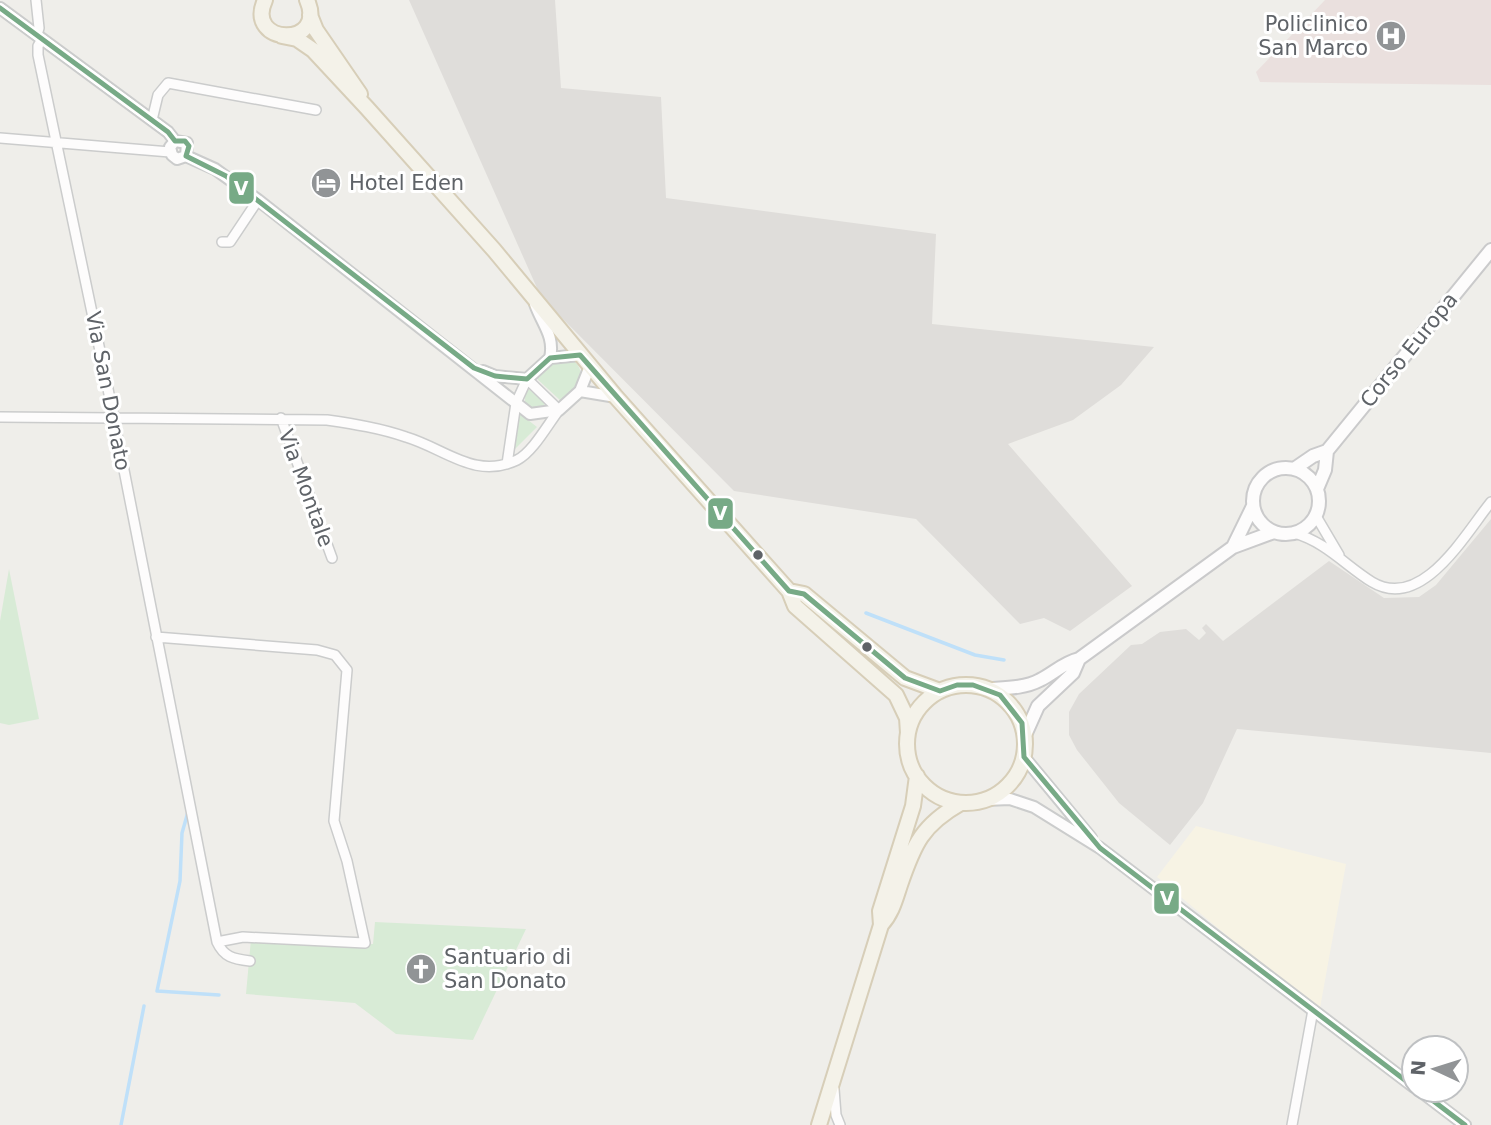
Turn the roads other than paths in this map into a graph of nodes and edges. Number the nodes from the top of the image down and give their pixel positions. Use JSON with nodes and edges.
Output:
{"nodes":[{"id":1,"x":36,"y":0,"type":"edge"},
{"id":2,"x":263,"y":5,"type":"edge"},
{"id":3,"x":309,"y":6,"type":"edge"},
{"id":4,"x":0,"y":8,"type":"edge"},
{"id":5,"x":282,"y":36,"type":"junction"},
{"id":6,"x":39,"y":37,"type":"junction"},
{"id":7,"x":367,"y":107,"type":"junction"},
{"id":8,"x":316,"y":110,"type":"dead end"},
{"id":9,"x":152,"y":120,"type":"junction"},
{"id":10,"x":0,"y":138,"type":"edge"},
{"id":11,"x":175,"y":141,"type":"junction"},
{"id":12,"x":59,"y":145,"type":"junction"},
{"id":13,"x":170,"y":152,"type":"junction"},
{"id":14,"x":186,"y":156,"type":"junction"},
{"id":15,"x":258,"y":200,"type":"junction"},
{"id":16,"x":222,"y":242,"type":"dead end"},
{"id":17,"x":1491,"y":250,"type":"edge"},
{"id":18,"x":532,"y":298,"type":"junction"},
{"id":19,"x":550,"y":358,"type":"junction"},
{"id":20,"x":585,"y":360,"type":"junction"},
{"id":21,"x":474,"y":368,"type":"junction"},
{"id":22,"x":527,"y":379,"type":"junction"},
{"id":23,"x":580,"y":391,"type":"junction"},
{"id":24,"x":616,"y":397,"type":"junction"},
{"id":25,"x":516,"y":403,"type":"junction"},
{"id":26,"x":559,"y":410,"type":"junction"},
{"id":27,"x":530,"y":414,"type":"junction"},
{"id":28,"x":114,"y":416,"type":"junction"},
{"id":29,"x":0,"y":417,"type":"edge"},
{"id":30,"x":281,"y":418,"type":"junction"},
{"id":31,"x":545,"y":427,"type":"junction"},
{"id":32,"x":1327,"y":451,"type":"junction"},
{"id":33,"x":507,"y":464,"type":"junction"},
{"id":34,"x":1294,"y":469,"type":"junction"},
{"id":35,"x":1317,"y":489,"type":"junction"},
{"id":36,"x":1491,"y":502,"type":"edge"},
{"id":37,"x":1253,"y":506,"type":"junction"},
{"id":38,"x":1316,"y":516,"type":"junction"},
{"id":39,"x":1274,"y":532,"type":"junction"},
{"id":40,"x":1294,"y":533,"type":"junction"},
{"id":41,"x":1233,"y":547,"type":"junction"},
{"id":42,"x":1340,"y":557,"type":"junction"},
{"id":43,"x":332,"y":558,"type":"dead end"},
{"id":44,"x":789,"y":591,"type":"junction"},
{"id":45,"x":156,"y":637,"type":"junction"},
{"id":46,"x":1079,"y":659,"type":"junction"},
{"id":47,"x":990,"y":689,"type":"junction"},
{"id":48,"x":940,"y":691,"type":"junction"},
{"id":49,"x":908,"y":733,"type":"junction"},
{"id":50,"x":1025,"y":735,"type":"junction"},
{"id":51,"x":1024,"y":757,"type":"junction"},
{"id":52,"x":917,"y":776,"type":"junction"},
{"id":53,"x":986,"y":800,"type":"junction"},
{"id":54,"x":961,"y":803,"type":"junction"},
{"id":55,"x":1100,"y":848,"type":"junction"},
{"id":56,"x":881,"y":925,"type":"junction"},
{"id":57,"x":217,"y":942,"type":"junction"},
{"id":58,"x":250,"y":961,"type":"dead end"},
{"id":59,"x":1312,"y":1010,"type":"junction"},
{"id":60,"x":1400,"y":1076,"type":"edge"},
{"id":61,"x":834,"y":1077,"type":"junction"},
{"id":62,"x":1437,"y":1104,"type":"edge"},
{"id":63,"x":819,"y":1125,"type":"edge"},
{"id":64,"x":840,"y":1125,"type":"edge"},
{"id":65,"x":1292,"y":1125,"type":"edge"},
{"id":66,"x":1465,"y":1125,"type":"edge"}],
"edges":[{"from":1,"to":6,"type":"street","name":"Via San Donato"},
{"from":2,"to":5,"type":"main road"},
{"from":3,"to":5,"type":"main road"},
{"from":3,"to":7,"type":"main road"},
{"from":4,"to":6,"type":"street"},
{"from":5,"to":7,"type":"main road"},
{"from":6,"to":9,"type":"street"},
{"from":6,"to":12,"type":"street","name":"Via San Donato"},
{"from":7,"to":18,"type":"main road"},
{"from":8,"to":9,"type":"street"},
{"from":9,"to":11,"type":"street"},
{"from":10,"to":12,"type":"street"},
{"from":11,"to":13,"type":"street"},
{"from":11,"to":14,"type":"street"},
{"from":12,"to":13,"type":"street"},
{"from":12,"to":28,"type":"street","name":"Via San Donato"},
{"from":13,"to":14,"type":"street"},
{"from":14,"to":15,"type":"street"},
{"from":15,"to":16,"type":"street"},
{"from":15,"to":21,"type":"street"},
{"from":17,"to":32,"type":"main road","name":"Corso Europa"},
{"from":18,"to":19,"type":"street"},
{"from":18,"to":20,"type":"main road"},
{"from":19,"to":20,"type":"street"},
{"from":19,"to":22,"type":"street"},
{"from":20,"to":23,"type":"street"},
{"from":20,"to":24,"type":"main road"},
{"from":21,"to":22,"type":"street"},
{"from":21,"to":25,"type":"street"},
{"from":22,"to":25,"type":"street"},
{"from":22,"to":26,"type":"street"},
{"from":23,"to":24,"type":"street"},
{"from":23,"to":26,"type":"street"},
{"from":24,"to":44,"type":"main road"},
{"from":25,"to":27,"type":"street"},
{"from":25,"to":33,"type":"street"},
{"from":26,"to":27,"type":"street"},
{"from":26,"to":31,"type":"street"},
{"from":27,"to":31,"type":"street"},
{"from":28,"to":29,"type":"street","name":"Via Montale"},
{"from":28,"to":30,"type":"street","name":"Via Montale"},
{"from":28,"to":45,"type":"street","name":"Via San Donato"},
{"from":30,"to":33,"type":"street","name":"Via Montale"},
{"from":30,"to":43,"type":"street","name":"Via Montale"},
{"from":31,"to":33,"type":"street"},
{"from":32,"to":34,"type":"main road","name":"Corso Europa"},
{"from":32,"to":35,"type":"main road","name":"Corso Europa"},
{"from":34,"to":35,"type":"main road"},
{"from":34,"to":37,"type":"main road","name":"Corso Europa"},
{"from":35,"to":38,"type":"main road","name":"Corso Europa"},
{"from":36,"to":42,"type":"street"},
{"from":37,"to":39,"type":"main road"},
{"from":37,"to":41,"type":"main road","name":"Corso Europa"},
{"from":38,"to":40,"type":"main road"},
{"from":38,"to":42,"type":"street"},
{"from":39,"to":40,"type":"main road","name":"Corso Europa"},
{"from":39,"to":41,"type":"main road","name":"Corso Europa"},
{"from":40,"to":42,"type":"street"},
{"from":41,"to":46,"type":"main road","name":"Corso Europa"},
{"from":44,"to":48,"type":"main road"},
{"from":44,"to":49,"type":"main road"},
{"from":45,"to":57,"type":"street","name":"Via San Donato"},
{"from":45,"to":57,"type":"street"},
{"from":46,"to":47,"type":"main road"},
{"from":46,"to":50,"type":"main road"},
{"from":47,"to":48,"type":"main road"},
{"from":47,"to":50,"type":"main road"},
{"from":48,"to":49,"type":"main road"},
{"from":49,"to":52,"type":"main road"},
{"from":50,"to":51,"type":"main road"},
{"from":51,"to":53,"type":"main road"},
{"from":51,"to":55,"type":"street"},
{"from":52,"to":54,"type":"main road"},
{"from":52,"to":56,"type":"main road"},
{"from":53,"to":54,"type":"main road"},
{"from":53,"to":55,"type":"street"},
{"from":54,"to":56,"type":"main road"},
{"from":55,"to":59,"type":"street"},
{"from":56,"to":61,"type":"main road"},
{"from":57,"to":58,"type":"street"},
{"from":59,"to":60,"type":"street"},
{"from":59,"to":65,"type":"street"},
{"from":61,"to":63,"type":"main road"},
{"from":61,"to":64,"type":"street"},
{"from":62,"to":66,"type":"street"}]}
